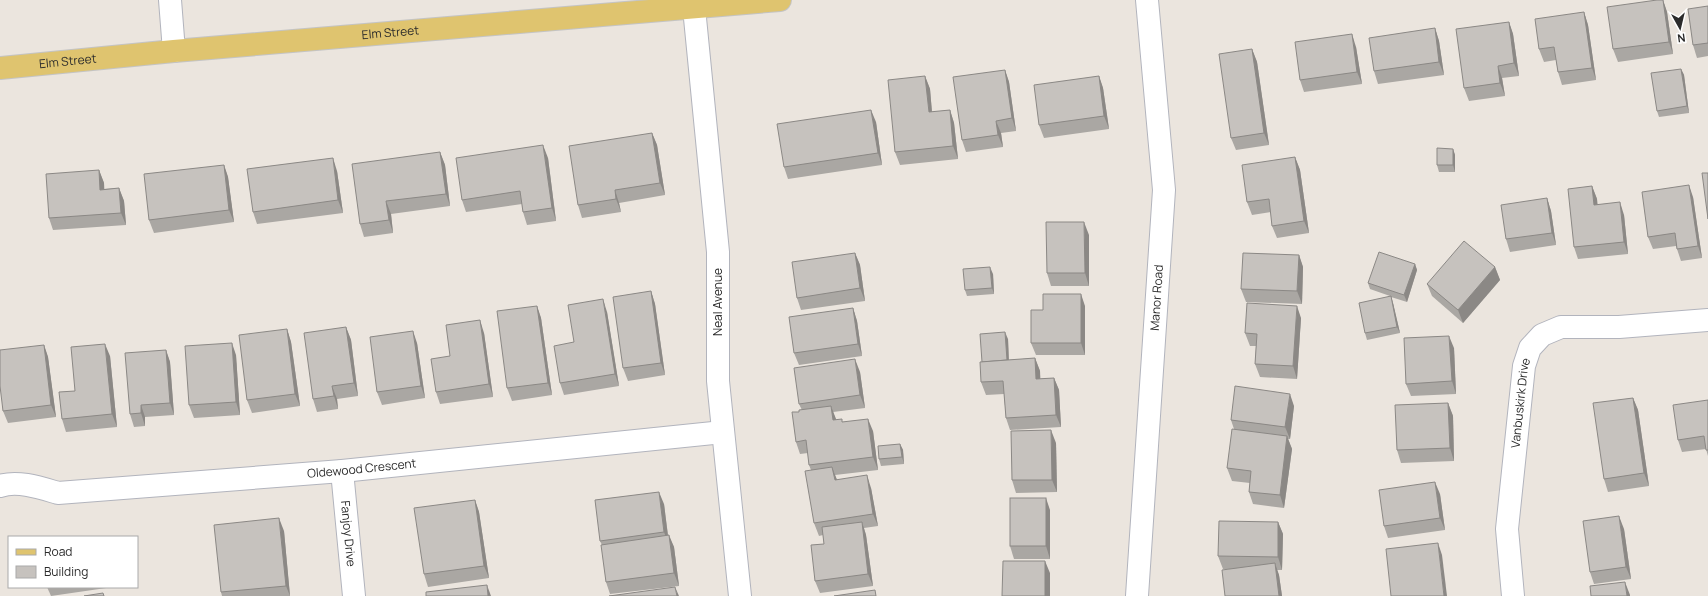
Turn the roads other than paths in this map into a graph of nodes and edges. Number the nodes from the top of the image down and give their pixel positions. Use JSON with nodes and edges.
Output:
{"nodes":[{"id":1,"x":170,"y":0,"type":"edge"},
{"id":2,"x":780,"y":0,"type":"edge"},
{"id":3,"x":1147,"y":0,"type":"edge"},
{"id":4,"x":694,"y":8,"type":"junction"},
{"id":5,"x":174,"y":51,"type":"junction"},
{"id":6,"x":0,"y":68,"type":"edge"},
{"id":7,"x":1708,"y":320,"type":"edge"},
{"id":8,"x":723,"y":432,"type":"junction"},
{"id":9,"x":342,"y":471,"type":"junction"},
{"id":10,"x":0,"y":486,"type":"edge"},
{"id":11,"x":354,"y":596,"type":"edge"},
{"id":12,"x":740,"y":596,"type":"edge"},
{"id":13,"x":1137,"y":596,"type":"edge"},
{"id":14,"x":1513,"y":596,"type":"edge"}],
"edges":[{"from":1,"to":5,"type":"street"},
{"from":2,"to":4,"type":"main road","name":"Elm Street"},
{"from":3,"to":13,"type":"street","name":"Manor Road"},
{"from":4,"to":5,"type":"main road","name":"Elm Street"},
{"from":4,"to":8,"type":"street","name":"Neal Avenue"},
{"from":5,"to":6,"type":"main road","name":"Elm Street"},
{"from":7,"to":14,"type":"street","name":"Vanbuskirk Drive"},
{"from":8,"to":9,"type":"street","name":"Oldewood Crescent"},
{"from":8,"to":12,"type":"street","name":"Neal Avenue"},
{"from":9,"to":10,"type":"street","name":"Oldewood Crescent"},
{"from":9,"to":11,"type":"street","name":"Fanjoy Drive"}]}
